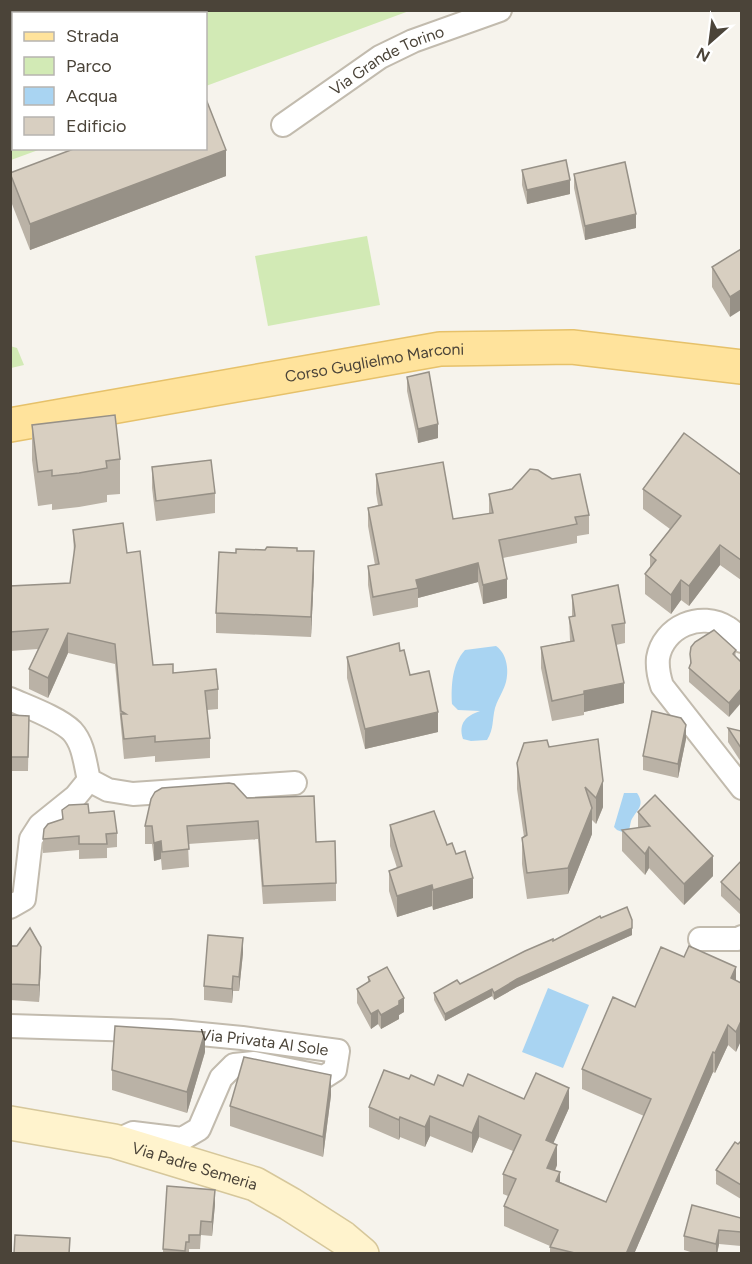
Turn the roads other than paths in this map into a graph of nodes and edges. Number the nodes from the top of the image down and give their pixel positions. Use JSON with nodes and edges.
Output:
{"nodes":[{"id":1,"x":500,"y":10,"type":"edge"},
{"id":2,"x":283,"y":125,"type":"dead end"},
{"id":3,"x":741,"y":368,"type":"edge"},
{"id":4,"x":10,"y":425,"type":"edge"},
{"id":5,"x":741,"y":640,"type":"edge"},
{"id":6,"x":10,"y":699,"type":"edge"},
{"id":7,"x":89,"y":780,"type":"junction"},
{"id":8,"x":295,"y":783,"type":"dead end"},
{"id":9,"x":741,"y":788,"type":"edge"},
{"id":10,"x":10,"y":907,"type":"edge"},
{"id":11,"x":741,"y":937,"type":"edge"},
{"id":12,"x":700,"y":939,"type":"dead end"},
{"id":13,"x":10,"y":1026,"type":"edge"},
{"id":14,"x":10,"y":1123,"type":"edge"},
{"id":15,"x":114,"y":1141,"type":"junction"},
{"id":16,"x":362,"y":1254,"type":"edge"}],
"edges":[{"from":1,"to":2,"type":"street","name":"Via Grande Torino"},
{"from":3,"to":4,"type":"main road","name":"Corso Guglielmo Marconi"},
{"from":5,"to":9,"type":"street"},
{"from":6,"to":7,"type":"street"},
{"from":7,"to":8,"type":"street"},
{"from":7,"to":10,"type":"street"},
{"from":11,"to":12,"type":"street"},
{"from":13,"to":15,"type":"street","name":"Via Privata Al Sole"},
{"from":14,"to":15,"type":"main road","name":"Via Padre Semeria"},
{"from":15,"to":16,"type":"main road","name":"Via Padre Semeria"}]}
